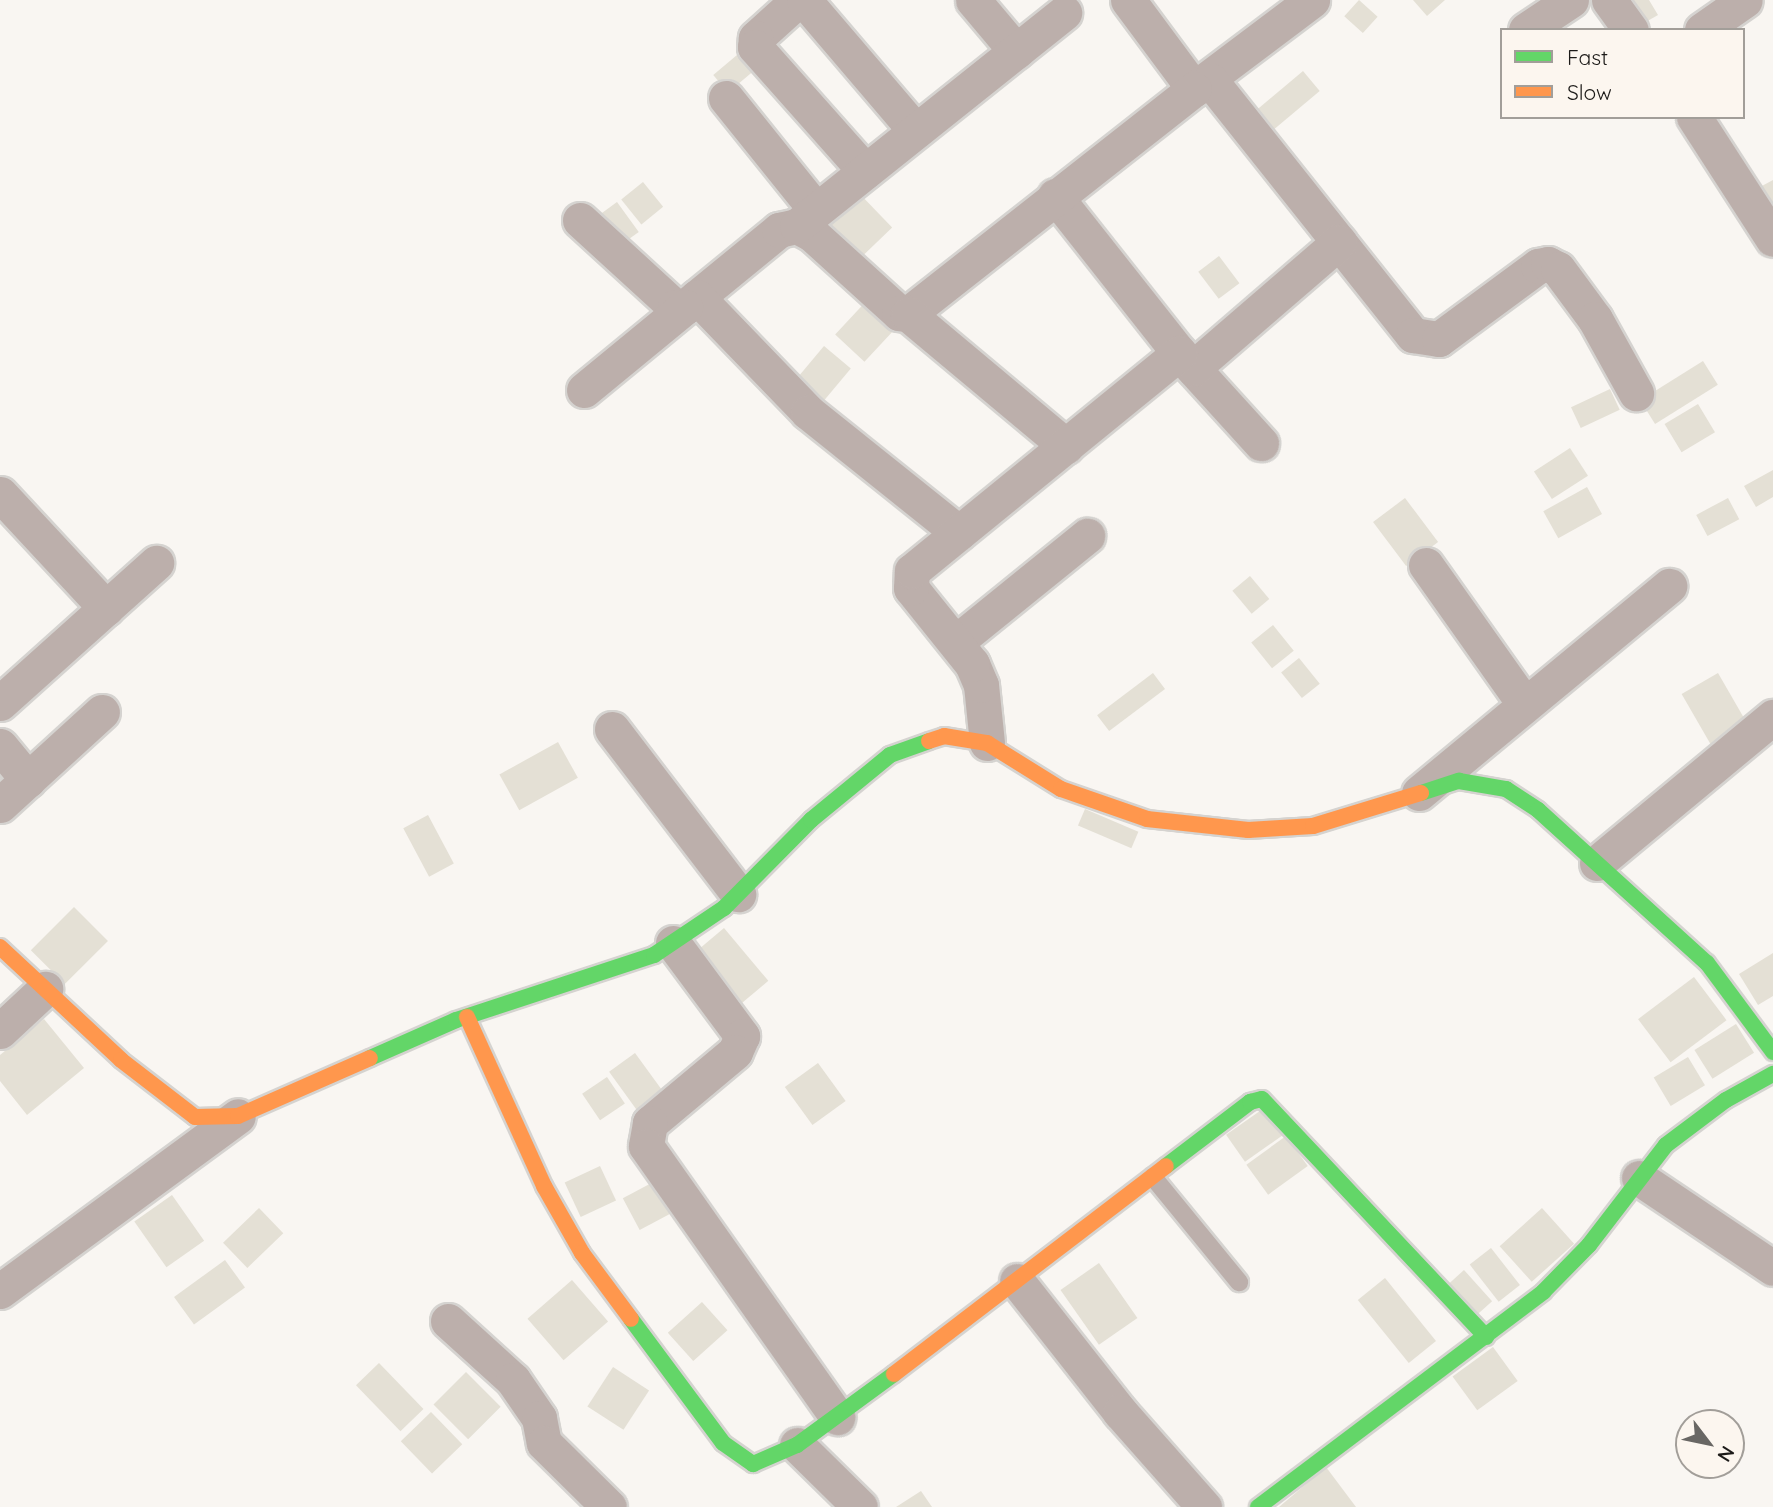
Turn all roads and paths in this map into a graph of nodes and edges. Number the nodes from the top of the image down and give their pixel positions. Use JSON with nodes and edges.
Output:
{"nodes":[{"id":1,"x":798,"y":0,"type":"edge"},
{"id":2,"x":804,"y":0,"type":"edge"},
{"id":3,"x":973,"y":0,"type":"edge"},
{"id":4,"x":1128,"y":0,"type":"edge"},
{"id":5,"x":1312,"y":0,"type":"edge"},
{"id":6,"x":1570,"y":0,"type":"edge"},
{"id":7,"x":1609,"y":0,"type":"edge"},
{"id":8,"x":1745,"y":0,"type":"edge"},
{"id":9,"x":1064,"y":13,"type":"dead end"},
{"id":10,"x":1529,"y":28,"type":"edge"},
{"id":11,"x":1630,"y":28,"type":"edge"},
{"id":12,"x":1705,"y":28,"type":"edge"},
{"id":13,"x":1016,"y":51,"type":"junction"},
{"id":14,"x":1202,"y":84,"type":"junction"},
{"id":15,"x":726,"y":98,"type":"dead end"},
{"id":16,"x":1695,"y":119,"type":"edge"},
{"id":17,"x":916,"y":131,"type":"junction"},
{"id":18,"x":866,"y":171,"type":"junction"},
{"id":19,"x":1055,"y":196,"type":"junction"},
{"id":20,"x":806,"y":218,"type":"junction"},
{"id":21,"x":580,"y":220,"type":"dead end"},
{"id":22,"x":1773,"y":239,"type":"edge"},
{"id":23,"x":1339,"y":242,"type":"junction"},
{"id":24,"x":691,"y":302,"type":"junction"},
{"id":25,"x":908,"y":314,"type":"junction"},
{"id":26,"x":1186,"y":361,"type":"junction"},
{"id":27,"x":584,"y":390,"type":"dead end"},
{"id":28,"x":1636,"y":393,"type":"dead end"},
{"id":29,"x":1261,"y":443,"type":"dead end"},
{"id":30,"x":1066,"y":446,"type":"junction"},
{"id":31,"x":0,"y":494,"type":"edge"},
{"id":32,"x":959,"y":533,"type":"junction"},
{"id":33,"x":1087,"y":536,"type":"dead end"},
{"id":34,"x":156,"y":563,"type":"dead end"},
{"id":35,"x":1426,"y":565,"type":"dead end"},
{"id":36,"x":1669,"y":586,"type":"dead end"},
{"id":37,"x":106,"y":608,"type":"junction"},
{"id":38,"x":956,"y":642,"type":"junction"},
{"id":39,"x":0,"y":703,"type":"edge"},
{"id":40,"x":1525,"y":705,"type":"junction"},
{"id":41,"x":102,"y":712,"type":"dead end"},
{"id":42,"x":1773,"y":717,"type":"edge"},
{"id":43,"x":612,"y":729,"type":"dead end"},
{"id":44,"x":987,"y":743,"type":"junction"},
{"id":45,"x":0,"y":746,"type":"edge"},
{"id":46,"x":28,"y":780,"type":"junction"},
{"id":47,"x":1419,"y":793,"type":"junction"},
{"id":48,"x":0,"y":806,"type":"edge"},
{"id":49,"x":1597,"y":863,"type":"junction"},
{"id":50,"x":738,"y":894,"type":"junction"},
{"id":51,"x":673,"y":943,"type":"junction"},
{"id":52,"x":0,"y":947,"type":"edge"},
{"id":53,"x":45,"y":989,"type":"junction"},
{"id":54,"x":467,"y":1017,"type":"junction"},
{"id":55,"x":0,"y":1031,"type":"edge"},
{"id":56,"x":1773,"y":1052,"type":"edge"},
{"id":57,"x":1773,"y":1074,"type":"edge"},
{"id":58,"x":238,"y":1116,"type":"junction"},
{"id":59,"x":1153,"y":1177,"type":"junction"},
{"id":60,"x":1639,"y":1178,"type":"junction"},
{"id":61,"x":1773,"y":1268,"type":"edge"},
{"id":62,"x":1017,"y":1281,"type":"junction"},
{"id":63,"x":1239,"y":1282,"type":"dead end"},
{"id":64,"x":0,"y":1291,"type":"edge"},
{"id":65,"x":448,"y":1321,"type":"dead end"},
{"id":66,"x":1486,"y":1337,"type":"junction"},
{"id":67,"x":837,"y":1417,"type":"junction"},
{"id":68,"x":797,"y":1444,"type":"junction"},
{"id":69,"x":609,"y":1507,"type":"edge"},
{"id":70,"x":860,"y":1507,"type":"edge"},
{"id":71,"x":1204,"y":1507,"type":"edge"},
{"id":72,"x":1258,"y":1507,"type":"edge"}],
"edges":[{"from":1,"to":18,"type":"street"},
{"from":2,"to":17,"type":"street"},
{"from":3,"to":13,"type":"street"},
{"from":4,"to":14,"type":"street"},
{"from":5,"to":14,"type":"street"},
{"from":6,"to":10,"type":"street"},
{"from":7,"to":11,"type":"street"},
{"from":8,"to":12,"type":"street"},
{"from":9,"to":13,"type":"street"},
{"from":13,"to":17,"type":"street"},
{"from":14,"to":19,"type":"street"},
{"from":14,"to":23,"type":"street"},
{"from":15,"to":20,"type":"street"},
{"from":16,"to":22,"type":"street"},
{"from":17,"to":18,"type":"street"},
{"from":18,"to":20,"type":"street"},
{"from":19,"to":25,"type":"street"},
{"from":19,"to":26,"type":"street"},
{"from":20,"to":24,"type":"street"},
{"from":20,"to":25,"type":"street"},
{"from":21,"to":24,"type":"street"},
{"from":23,"to":26,"type":"street"},
{"from":23,"to":28,"type":"street"},
{"from":24,"to":27,"type":"street"},
{"from":24,"to":32,"type":"street"},
{"from":25,"to":30,"type":"street"},
{"from":26,"to":29,"type":"street"},
{"from":26,"to":30,"type":"street"},
{"from":30,"to":32,"type":"street"},
{"from":31,"to":37,"type":"street"},
{"from":32,"to":38,"type":"street"},
{"from":33,"to":38,"type":"street"},
{"from":34,"to":37,"type":"street"},
{"from":35,"to":40,"type":"street"},
{"from":36,"to":40,"type":"street"},
{"from":37,"to":39,"type":"street"},
{"from":38,"to":44,"type":"street"},
{"from":40,"to":47,"type":"street"},
{"from":41,"to":46,"type":"street"},
{"from":42,"to":49,"type":"street"},
{"from":43,"to":50,"type":"street"},
{"from":44,"to":47,"type":"street"},
{"from":44,"to":50,"type":"street"},
{"from":45,"to":46,"type":"street"},
{"from":46,"to":48,"type":"street"},
{"from":47,"to":49,"type":"street"},
{"from":49,"to":56,"type":"street"},
{"from":50,"to":51,"type":"street"},
{"from":51,"to":54,"type":"street"},
{"from":51,"to":67,"type":"street"},
{"from":52,"to":53,"type":"street"},
{"from":53,"to":55,"type":"street"},
{"from":53,"to":58,"type":"street"},
{"from":54,"to":58,"type":"street"},
{"from":54,"to":68,"type":"street"},
{"from":57,"to":60,"type":"street"},
{"from":58,"to":64,"type":"street"},
{"from":59,"to":62,"type":"street"},
{"from":59,"to":63,"type":"lane"},
{"from":59,"to":66,"type":"street"},
{"from":60,"to":61,"type":"street"},
{"from":60,"to":66,"type":"street"},
{"from":62,"to":67,"type":"street"},
{"from":62,"to":71,"type":"street"},
{"from":65,"to":69,"type":"street"},
{"from":66,"to":72,"type":"street"},
{"from":67,"to":68,"type":"street"},
{"from":68,"to":70,"type":"street"}]}
